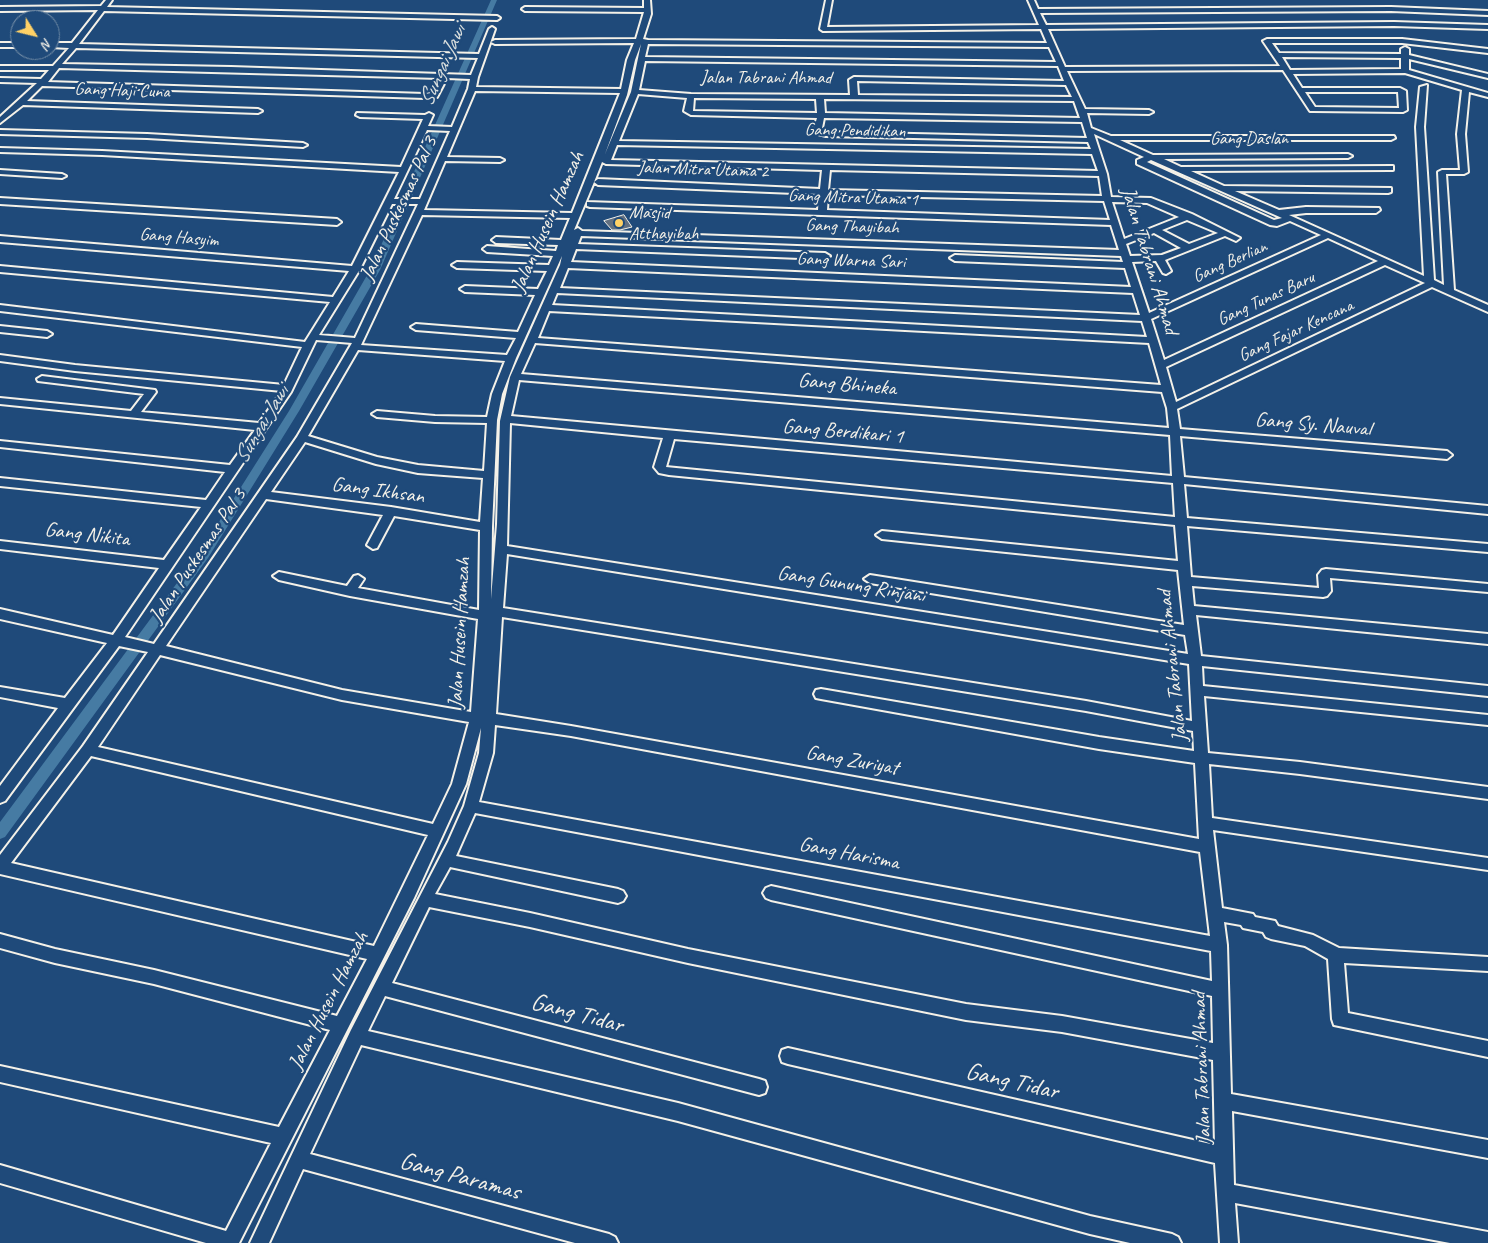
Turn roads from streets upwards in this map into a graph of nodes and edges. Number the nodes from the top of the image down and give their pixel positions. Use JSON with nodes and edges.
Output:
{"nodes":[{"id":1,"x":109,"y":0,"type":"edge"},
{"id":2,"x":654,"y":0,"type":"edge"},
{"id":3,"x":829,"y":0,"type":"edge"},
{"id":4,"x":1031,"y":0,"type":"edge"},
{"id":5,"x":1224,"y":0,"type":"edge"},
{"id":6,"x":648,"y":5,"type":"edge"},
{"id":7,"x":103,"y":8,"type":"junction"},
{"id":8,"x":0,"y":9,"type":"edge"},
{"id":9,"x":525,"y":9,"type":"dead end"},
{"id":10,"x":1391,"y":9,"type":"junction"},
{"id":11,"x":1036,"y":10,"type":"junction"},
{"id":12,"x":1231,"y":10,"type":"junction"},
{"id":13,"x":1488,"y":13,"type":"edge"},
{"id":14,"x":1397,"y":24,"type":"junction"},
{"id":15,"x":1488,"y":27,"type":"edge"},
{"id":16,"x":1045,"y":29,"type":"junction"},
{"id":17,"x":1403,"y":41,"type":"junction"},
{"id":18,"x":495,"y":42,"type":"dead end"},
{"id":19,"x":641,"y":42,"type":"junction"},
{"id":20,"x":60,"y":45,"type":"edge"},
{"id":21,"x":76,"y":45,"type":"junction"},
{"id":22,"x":1052,"y":45,"type":"junction"},
{"id":23,"x":1488,"y":52,"type":"edge"},
{"id":24,"x":1405,"y":53,"type":"junction"},
{"id":25,"x":479,"y":55,"type":"junction"},
{"id":26,"x":1276,"y":55,"type":"junction"},
{"id":27,"x":641,"y":59,"type":"junction"},
{"id":28,"x":1457,"y":60,"type":"dead end"},
{"id":29,"x":1062,"y":66,"type":"junction"},
{"id":30,"x":57,"y":67,"type":"junction"},
{"id":31,"x":0,"y":68,"type":"edge"},
{"id":32,"x":1285,"y":70,"type":"junction"},
{"id":33,"x":1404,"y":71,"type":"junction"},
{"id":34,"x":447,"y":76,"type":"junction"},
{"id":35,"x":1488,"y":76,"type":"edge"},
{"id":36,"x":0,"y":80,"type":"edge"},
{"id":37,"x":471,"y":81,"type":"junction"},
{"id":38,"x":44,"y":82,"type":"junction"},
{"id":39,"x":1070,"y":83,"type":"junction"},
{"id":40,"x":1424,"y":87,"type":"dead end"},
{"id":41,"x":1466,"y":89,"type":"junction"},
{"id":42,"x":1300,"y":90,"type":"junction"},
{"id":43,"x":629,"y":91,"type":"junction"},
{"id":44,"x":1488,"y":95,"type":"edge"},
{"id":45,"x":691,"y":96,"type":"junction"},
{"id":46,"x":820,"y":97,"type":"junction"},
{"id":47,"x":854,"y":97,"type":"junction"},
{"id":48,"x":1078,"y":99,"type":"junction"},
{"id":49,"x":228,"y":100,"type":"junction"},
{"id":50,"x":23,"y":103,"type":"junction"},
{"id":51,"x":0,"y":109,"type":"edge"},
{"id":52,"x":14,"y":110,"type":"junction"},
{"id":53,"x":258,"y":110,"type":"dead end"},
{"id":54,"x":1082,"y":111,"type":"junction"},
{"id":55,"x":1149,"y":112,"type":"dead end"},
{"id":56,"x":360,"y":115,"type":"dead end"},
{"id":57,"x":821,"y":115,"type":"junction"},
{"id":58,"x":0,"y":121,"type":"edge"},
{"id":59,"x":426,"y":128,"type":"junction"},
{"id":60,"x":454,"y":129,"type":"junction"},
{"id":61,"x":0,"y":132,"type":"edge"},
{"id":62,"x":1090,"y":135,"type":"junction"},
{"id":63,"x":1108,"y":138,"type":"junction"},
{"id":64,"x":1391,"y":138,"type":"dead end"},
{"id":65,"x":615,"y":143,"type":"junction"},
{"id":66,"x":303,"y":145,"type":"dead end"},
{"id":67,"x":0,"y":150,"type":"edge"},
{"id":68,"x":606,"y":156,"type":"junction"},
{"id":69,"x":1150,"y":156,"type":"junction"},
{"id":70,"x":1348,"y":156,"type":"dead end"},
{"id":71,"x":442,"y":158,"type":"junction"},
{"id":72,"x":500,"y":160,"type":"dead end"},
{"id":73,"x":826,"y":168,"type":"junction"},
{"id":74,"x":1390,"y":168,"type":"dead end"},
{"id":75,"x":1178,"y":169,"type":"junction"},
{"id":76,"x":404,"y":170,"type":"junction"},
{"id":77,"x":0,"y":172,"type":"edge"},
{"id":78,"x":1102,"y":174,"type":"junction"},
{"id":79,"x":1191,"y":174,"type":"junction"},
{"id":80,"x":62,"y":176,"type":"dead end"},
{"id":81,"x":1178,"y":180,"type":"junction"},
{"id":82,"x":598,"y":182,"type":"junction"},
{"id":83,"x":1222,"y":188,"type":"junction"},
{"id":84,"x":1388,"y":190,"type":"dead end"},
{"id":85,"x":824,"y":192,"type":"junction"},
{"id":86,"x":1209,"y":194,"type":"junction"},
{"id":87,"x":1107,"y":199,"type":"junction"},
{"id":88,"x":0,"y":201,"type":"edge"},
{"id":89,"x":393,"y":201,"type":"junction"},
{"id":90,"x":590,"y":204,"type":"junction"},
{"id":91,"x":420,"y":205,"type":"junction"},
{"id":92,"x":1376,"y":210,"type":"dead end"},
{"id":93,"x":822,"y":213,"type":"junction"},
{"id":94,"x":1279,"y":213,"type":"junction"},
{"id":95,"x":576,"y":216,"type":"junction"},
{"id":96,"x":1189,"y":216,"type":"junction"},
{"id":97,"x":1290,"y":218,"type":"junction"},
{"id":98,"x":337,"y":222,"type":"dead end"},
{"id":99,"x":1116,"y":224,"type":"junction"},
{"id":100,"x":1155,"y":230,"type":"junction"},
{"id":101,"x":577,"y":233,"type":"junction"},
{"id":102,"x":1226,"y":233,"type":"junction"},
{"id":103,"x":1328,"y":235,"type":"junction"},
{"id":104,"x":1236,"y":238,"type":"dead end"},
{"id":105,"x":0,"y":239,"type":"edge"},
{"id":106,"x":496,"y":240,"type":"dead end"},
{"id":107,"x":1189,"y":248,"type":"junction"},
{"id":108,"x":487,"y":249,"type":"dead end"},
{"id":109,"x":565,"y":249,"type":"junction"},
{"id":110,"x":1126,"y":255,"type":"junction"},
{"id":111,"x":825,"y":256,"type":"dead end"},
{"id":112,"x":955,"y":258,"type":"dead end"},
{"id":113,"x":1159,"y":258,"type":"junction"},
{"id":114,"x":1386,"y":262,"type":"junction"},
{"id":115,"x":457,"y":265,"type":"dead end"},
{"id":116,"x":565,"y":265,"type":"junction"},
{"id":117,"x":552,"y":268,"type":"junction"},
{"id":118,"x":0,"y":269,"type":"edge"},
{"id":119,"x":355,"y":269,"type":"junction"},
{"id":120,"x":1166,"y":271,"type":"dead end"},
{"id":121,"x":1431,"y":282,"type":"junction"},
{"id":122,"x":465,"y":289,"type":"dead end"},
{"id":123,"x":553,"y":290,"type":"junction"},
{"id":124,"x":1135,"y":290,"type":"junction"},
{"id":125,"x":1449,"y":290,"type":"junction"},
{"id":126,"x":541,"y":292,"type":"junction"},
{"id":127,"x":337,"y":300,"type":"junction"},
{"id":128,"x":0,"y":308,"type":"edge"},
{"id":129,"x":546,"y":308,"type":"junction"},
{"id":130,"x":1488,"y":309,"type":"edge"},
{"id":131,"x":1145,"y":318,"type":"junction"},
{"id":132,"x":416,"y":327,"type":"dead end"},
{"id":133,"x":0,"y":329,"type":"edge"},
{"id":134,"x":47,"y":334,"type":"dead end"},
{"id":135,"x":526,"y":338,"type":"junction"},
{"id":136,"x":314,"y":340,"type":"junction"},
{"id":137,"x":1153,"y":340,"type":"junction"},
{"id":138,"x":354,"y":342,"type":"junction"},
{"id":139,"x":0,"y":358,"type":"edge"},
{"id":140,"x":511,"y":358,"type":"junction"},
{"id":141,"x":1160,"y":366,"type":"junction"},
{"id":142,"x":516,"y":377,"type":"junction"},
{"id":143,"x":42,"y":379,"type":"dead end"},
{"id":144,"x":288,"y":388,"type":"junction"},
{"id":145,"x":1167,"y":389,"type":"junction"},
{"id":146,"x":0,"y":401,"type":"edge"},
{"id":147,"x":1172,"y":408,"type":"junction"},
{"id":148,"x":136,"y":413,"type":"junction"},
{"id":149,"x":377,"y":414,"type":"dead end"},
{"id":150,"x":506,"y":419,"type":"junction"},
{"id":151,"x":492,"y":420,"type":"junction"},
{"id":152,"x":263,"y":427,"type":"junction"},
{"id":153,"x":1175,"y":431,"type":"junction"},
{"id":154,"x":669,"y":436,"type":"junction"},
{"id":155,"x":302,"y":438,"type":"junction"},
{"id":156,"x":0,"y":444,"type":"edge"},
{"id":157,"x":1447,"y":456,"type":"dead end"},
{"id":158,"x":232,"y":469,"type":"junction"},
{"id":159,"x":489,"y":475,"type":"junction"},
{"id":160,"x":1178,"y":480,"type":"junction"},
{"id":161,"x":0,"y":482,"type":"edge"},
{"id":162,"x":263,"y":495,"type":"junction"},
{"id":163,"x":208,"y":504,"type":"junction"},
{"id":164,"x":1488,"y":510,"type":"edge"},
{"id":165,"x":391,"y":511,"type":"junction"},
{"id":166,"x":1180,"y":521,"type":"junction"},
{"id":167,"x":486,"y":527,"type":"junction"},
{"id":168,"x":882,"y":535,"type":"dead end"},
{"id":169,"x":0,"y":545,"type":"edge"},
{"id":170,"x":373,"y":545,"type":"dead end"},
{"id":171,"x":1488,"y":548,"type":"edge"},
{"id":172,"x":501,"y":549,"type":"junction"},
{"id":173,"x":169,"y":565,"type":"junction"},
{"id":174,"x":1183,"y":566,"type":"junction"},
{"id":175,"x":279,"y":576,"type":"dead end"},
{"id":176,"x":358,"y":579,"type":"dead end"},
{"id":177,"x":870,"y":579,"type":"dead end"},
{"id":178,"x":1185,"y":581,"type":"junction"},
{"id":179,"x":1488,"y":588,"type":"edge"},
{"id":180,"x":350,"y":592,"type":"junction"},
{"id":181,"x":1189,"y":610,"type":"junction"},
{"id":182,"x":0,"y":614,"type":"edge"},
{"id":183,"x":491,"y":614,"type":"junction"},
{"id":184,"x":1192,"y":631,"type":"junction"},
{"id":185,"x":1488,"y":639,"type":"edge"},
{"id":186,"x":116,"y":640,"type":"junction"},
{"id":187,"x":157,"y":649,"type":"junction"},
{"id":188,"x":1195,"y":660,"type":"junction"},
{"id":189,"x":1196,"y":690,"type":"junction"},
{"id":190,"x":1488,"y":691,"type":"edge"},
{"id":191,"x":0,"y":692,"type":"edge"},
{"id":192,"x":821,"y":694,"type":"dead end"},
{"id":193,"x":67,"y":704,"type":"junction"},
{"id":194,"x":483,"y":718,"type":"junction"},
{"id":195,"x":1488,"y":720,"type":"edge"},
{"id":196,"x":1198,"y":727,"type":"junction"},
{"id":197,"x":88,"y":750,"type":"junction"},
{"id":198,"x":1202,"y":758,"type":"junction"},
{"id":199,"x":1488,"y":793,"type":"edge"},
{"id":200,"x":0,"y":796,"type":"edge"},
{"id":201,"x":471,"y":806,"type":"junction"},
{"id":202,"x":1206,"y":823,"type":"junction"},
{"id":203,"x":437,"y":831,"type":"junction"},
{"id":204,"x":1207,"y":847,"type":"junction"},
{"id":205,"x":446,"y":860,"type":"junction"},
{"id":206,"x":1488,"y":864,"type":"edge"},
{"id":207,"x":0,"y":866,"type":"edge"},
{"id":208,"x":770,"y":893,"type":"dead end"},
{"id":209,"x":618,"y":896,"type":"dead end"},
{"id":210,"x":425,"y":899,"type":"junction"},
{"id":211,"x":1215,"y":914,"type":"junction"},
{"id":212,"x":0,"y":941,"type":"edge"},
{"id":213,"x":1219,"y":945,"type":"junction"},
{"id":214,"x":376,"y":954,"type":"junction"},
{"id":215,"x":1336,"y":955,"type":"junction"},
{"id":216,"x":1488,"y":964,"type":"edge"},
{"id":217,"x":382,"y":988,"type":"junction"},
{"id":218,"x":1220,"y":990,"type":"junction"},
{"id":219,"x":340,"y":1025,"type":"junction"},
{"id":220,"x":357,"y":1036,"type":"junction"},
{"id":221,"x":1488,"y":1049,"type":"edge"},
{"id":222,"x":1222,"y":1054,"type":"junction"},
{"id":223,"x":788,"y":1056,"type":"dead end"},
{"id":224,"x":0,"y":1074,"type":"edge"},
{"id":225,"x":759,"y":1087,"type":"dead end"},
{"id":226,"x":1224,"y":1101,"type":"junction"},
{"id":227,"x":284,"y":1137,"type":"junction"},
{"id":228,"x":1488,"y":1149,"type":"edge"},
{"id":229,"x":1225,"y":1156,"type":"junction"},
{"id":230,"x":298,"y":1159,"type":"junction"},
{"id":231,"x":0,"y":1174,"type":"edge"},
{"id":232,"x":1225,"y":1192,"type":"junction"},
{"id":233,"x":1488,"y":1241,"type":"edge"},
{"id":234,"x":230,"y":1242,"type":"edge"},
{"id":235,"x":259,"y":1243,"type":"edge"},
{"id":236,"x":609,"y":1243,"type":"edge"},
{"id":237,"x":1172,"y":1243,"type":"edge"},
{"id":238,"x":1229,"y":1243,"type":"edge"}],
"edges":[{"from":1,"to":7,"type":"street"},
{"from":2,"to":19,"type":"street","name":"Jalan Husein Hamzah"},
{"from":3,"to":16,"type":"street"},
{"from":4,"to":11,"type":"street","name":"Jalan Tabrani Ahmad"},
{"from":5,"to":12,"type":"street"},
{"from":6,"to":9,"type":"street"},
{"from":6,"to":19,"type":"street","name":"Jalan Husein Hamzah"},
{"from":7,"to":8,"type":"street"},
{"from":7,"to":21,"type":"street"},
{"from":7,"to":25,"type":"street","name":"Jalan Puskesmas Pal 3"},
{"from":10,"to":12,"type":"street"},
{"from":10,"to":13,"type":"street"},
{"from":10,"to":14,"type":"street"},
{"from":11,"to":12,"type":"street"},
{"from":11,"to":16,"type":"street","name":"Jalan Tabrani Ahmad"},
{"from":14,"to":15,"type":"street"},
{"from":14,"to":16,"type":"street"},
{"from":14,"to":17,"type":"street"},
{"from":16,"to":22,"type":"street","name":"Jalan Tabrani Ahmad"},
{"from":17,"to":23,"type":"street"},
{"from":17,"to":24,"type":"street"},
{"from":17,"to":26,"type":"street"},
{"from":18,"to":19,"type":"street"},
{"from":19,"to":22,"type":"street"},
{"from":19,"to":27,"type":"street","name":"Jalan Husein Hamzah"},
{"from":19,"to":43,"type":"street","name":"Jalan Husein Hamzah"},
{"from":20,"to":21,"type":"street"},
{"from":21,"to":25,"type":"street"},
{"from":21,"to":30,"type":"street"},
{"from":22,"to":29,"type":"street","name":"Jalan Tabrani Ahmad"},
{"from":24,"to":26,"type":"street"},
{"from":24,"to":28,"type":"street"},
{"from":24,"to":33,"type":"street"},
{"from":24,"to":35,"type":"street"},
{"from":25,"to":37,"type":"street","name":"Jalan Puskesmas Pal 3"},
{"from":26,"to":32,"type":"street"},
{"from":27,"to":29,"type":"street"},
{"from":27,"to":43,"type":"street","name":"Jalan Husein Hamzah"},
{"from":29,"to":32,"type":"street"},
{"from":29,"to":39,"type":"street","name":"Jalan Tabrani Ahmad"},
{"from":30,"to":31,"type":"street","name":"Jalan Tabrani Ahmad"},
{"from":30,"to":34,"type":"street","name":"Jalan Tabrani Ahmad"},
{"from":30,"to":38,"type":"street"},
{"from":32,"to":33,"type":"street"},
{"from":32,"to":42,"type":"street"},
{"from":33,"to":41,"type":"street"},
{"from":34,"to":37,"type":"street","name":"Jalan Tabrani Ahmad"},
{"from":34,"to":49,"type":"street"},
{"from":36,"to":38,"type":"street"},
{"from":37,"to":43,"type":"street","name":"Jalan Tabrani Ahmad"},
{"from":37,"to":60,"type":"street","name":"Jalan Puskesmas Pal 3"},
{"from":38,"to":49,"type":"street"},
{"from":38,"to":50,"type":"street"},
{"from":39,"to":47,"type":"street"},
{"from":39,"to":48,"type":"street","name":"Jalan Tabrani Ahmad"},
{"from":40,"to":121,"type":"street"},
{"from":41,"to":44,"type":"street"},
{"from":41,"to":125,"type":"street"},
{"from":42,"to":42,"type":"street"},
{"from":43,"to":45,"type":"street","name":"Jalan Tabrani Ahmad"},
{"from":43,"to":65,"type":"street","name":"Jalan Husein Hamzah"},
{"from":43,"to":68,"type":"street","name":"Jalan Husein Hamzah"},
{"from":45,"to":46,"type":"street","name":"Jalan Tabrani Ahmad"},
{"from":45,"to":57,"type":"street"},
{"from":46,"to":47,"type":"street","name":"Jalan Tabrani Ahmad"},
{"from":46,"to":57,"type":"street"},
{"from":47,"to":48,"type":"street","name":"Jalan Tabrani Ahmad"},
{"from":48,"to":54,"type":"street","name":"Jalan Tabrani Ahmad"},
{"from":49,"to":50,"type":"street","name":"Gang Haji Cuna"},
{"from":49,"to":53,"type":"street"},
{"from":50,"to":52,"type":"street"},
{"from":51,"to":52,"type":"street"},
{"from":52,"to":58,"type":"street"},
{"from":54,"to":55,"type":"street"},
{"from":54,"to":62,"type":"street","name":"Jalan Tabrani Ahmad"},
{"from":56,"to":59,"type":"street"},
{"from":57,"to":62,"type":"street"},
{"from":57,"to":62,"type":"street"},
{"from":59,"to":60,"type":"street"},
{"from":59,"to":76,"type":"street"},
{"from":60,"to":71,"type":"street","name":"Jalan Puskesmas Pal 3"},
{"from":61,"to":66,"type":"street"},
{"from":62,"to":63,"type":"street"},
{"from":62,"to":65,"type":"street","name":"Gang Pendidikan"},
{"from":62,"to":78,"type":"street","name":"Jalan Tabrani Ahmad"},
{"from":63,"to":64,"type":"street"},
{"from":63,"to":69,"type":"street"},
{"from":65,"to":68,"type":"street","name":"Jalan Husein Hamzah"},
{"from":67,"to":76,"type":"street"},
{"from":68,"to":73,"type":"street"},
{"from":68,"to":82,"type":"street","name":"Jalan Husein Hamzah"},
{"from":68,"to":95,"type":"street","name":"Jalan Husein Hamzah"},
{"from":69,"to":70,"type":"street","name":"Gang Daslan"},
{"from":69,"to":75,"type":"street"},
{"from":69,"to":81,"type":"street"},
{"from":71,"to":72,"type":"street"},
{"from":71,"to":91,"type":"street","name":"Jalan Puskesmas Pal 3"},
{"from":73,"to":78,"type":"street"},
{"from":73,"to":85,"type":"street"},
{"from":74,"to":75,"type":"street"},
{"from":75,"to":79,"type":"street"},
{"from":76,"to":89,"type":"street"},
{"from":77,"to":80,"type":"street"},
{"from":78,"to":87,"type":"street","name":"Jalan Tabrani Ahmad"},
{"from":79,"to":81,"type":"street"},
{"from":79,"to":83,"type":"street"},
{"from":81,"to":86,"type":"street"},
{"from":82,"to":85,"type":"street","name":"Jalan Mitra Utama 2"},
{"from":82,"to":90,"type":"street","name":"Jalan Husein Hamzah"},
{"from":83,"to":84,"type":"street"},
{"from":83,"to":86,"type":"street"},
{"from":83,"to":94,"type":"street"},
{"from":85,"to":87,"type":"street","name":"Jalan Mitra Utama 2"},
{"from":85,"to":93,"type":"street"},
{"from":86,"to":97,"type":"street"},
{"from":87,"to":96,"type":"street","name":"Jalan Mitra Utama 2"},
{"from":87,"to":99,"type":"street","name":"Jalan Tabrani Ahmad"},
{"from":88,"to":98,"type":"street"},
{"from":89,"to":91,"type":"street"},
{"from":89,"to":119,"type":"street"},
{"from":90,"to":93,"type":"street","name":"Gang Mitra Utama 1"},
{"from":90,"to":101,"type":"street","name":"Jalan Husein Hamzah"},
{"from":91,"to":95,"type":"street"},
{"from":91,"to":138,"type":"street","name":"Jalan Puskesmas Pal 3"},
{"from":92,"to":94,"type":"street"},
{"from":93,"to":99,"type":"street","name":"Gang Mitra Utama 1"},
{"from":94,"to":97,"type":"street"},
{"from":95,"to":109,"type":"street","name":"Jalan Husein Hamzah"},
{"from":96,"to":100,"type":"street"},
{"from":96,"to":102,"type":"street","name":"Jalan Mitra Utama 2"},
{"from":97,"to":103,"type":"street"},
{"from":99,"to":110,"type":"street","name":"Jalan Tabrani Ahmad"},
{"from":100,"to":107,"type":"street"},
{"from":100,"to":110,"type":"street"},
{"from":101,"to":109,"type":"street","name":"Jalan Husein Hamzah"},
{"from":101,"to":110,"type":"street","name":"Gang Thayibah"},
{"from":102,"to":104,"type":"street","name":"Jalan Mitra Utama 2"},
{"from":102,"to":107,"type":"street"},
{"from":103,"to":114,"type":"street"},
{"from":103,"to":131,"type":"street","name":"Gang Berlian"},
{"from":105,"to":119,"type":"street","name":"Gang Hasyim"},
{"from":106,"to":109,"type":"street"},
{"from":107,"to":113,"type":"street"},
{"from":108,"to":109,"type":"street"},
{"from":109,"to":111,"type":"street"},
{"from":109,"to":116,"type":"street","name":"Jalan Husein Hamzah"},
{"from":109,"to":117,"type":"street","name":"Jalan Husein Hamzah"},
{"from":110,"to":112,"type":"street"},
{"from":110,"to":113,"type":"street"},
{"from":110,"to":124,"type":"street","name":"Jalan Tabrani Ahmad"},
{"from":113,"to":120,"type":"street"},
{"from":114,"to":121,"type":"street"},
{"from":114,"to":141,"type":"street","name":"Gang Tunas Baru"},
{"from":115,"to":117,"type":"street"},
{"from":116,"to":123,"type":"street","name":"Jalan Husein Hamzah"},
{"from":116,"to":124,"type":"street","name":"Gang Warna Sari"},
{"from":117,"to":126,"type":"street","name":"Jalan Husein Hamzah"},
{"from":118,"to":127,"type":"street"},
{"from":119,"to":127,"type":"street"},
{"from":121,"to":125,"type":"street"},
{"from":121,"to":147,"type":"street","name":"Gang Fajar Kencana"},
{"from":122,"to":126,"type":"street"},
{"from":123,"to":129,"type":"street","name":"Jalan Husein Hamzah"},
{"from":123,"to":131,"type":"street"},
{"from":124,"to":131,"type":"street","name":"Jalan Tabrani Ahmad"},
{"from":125,"to":130,"type":"street"},
{"from":126,"to":135,"type":"street","name":"Jalan Husein Hamzah"},
{"from":127,"to":136,"type":"street"},
{"from":128,"to":136,"type":"street"},
{"from":129,"to":135,"type":"street","name":"Jalan Husein Hamzah"},
{"from":129,"to":137,"type":"street"},
{"from":131,"to":137,"type":"street","name":"Jalan Tabrani Ahmad"},
{"from":132,"to":135,"type":"street"},
{"from":133,"to":134,"type":"street"},
{"from":135,"to":140,"type":"street","name":"Jalan Husein Hamzah"},
{"from":135,"to":142,"type":"street","name":"Jalan Husein Hamzah"},
{"from":135,"to":145,"type":"street"},
{"from":136,"to":138,"type":"street"},
{"from":136,"to":144,"type":"street"},
{"from":137,"to":141,"type":"street","name":"Jalan Tabrani Ahmad"},
{"from":138,"to":140,"type":"street"},
{"from":138,"to":155,"type":"street","name":"Jalan Puskesmas Pal 3"},
{"from":139,"to":144,"type":"street"},
{"from":140,"to":151,"type":"street","name":"Jalan Husein Hamzah"},
{"from":141,"to":145,"type":"street","name":"Jalan Tabrani Ahmad"},
{"from":142,"to":150,"type":"street","name":"Jalan Husein Hamzah"},
{"from":142,"to":153,"type":"street","name":"Gang Bhineka"},
{"from":143,"to":148,"type":"street"},
{"from":144,"to":152,"type":"street"},
{"from":145,"to":147,"type":"street","name":"Jalan Tabrani Ahmad"},
{"from":146,"to":148,"type":"street"},
{"from":147,"to":153,"type":"street","name":"Jalan Tabrani Ahmad"},
{"from":148,"to":152,"type":"street"},
{"from":149,"to":151,"type":"street"},
{"from":150,"to":154,"type":"street","name":"Gang Berdikari 1"},
{"from":150,"to":172,"type":"street","name":"Jalan Husein Hamzah"},
{"from":151,"to":159,"type":"street","name":"Jalan Husein Hamzah"},
{"from":152,"to":158,"type":"street"},
{"from":153,"to":157,"type":"street","name":"Gang Sy. Nauval"},
{"from":153,"to":160,"type":"street","name":"Jalan Tabrani Ahmad"},
{"from":154,"to":160,"type":"street","name":"Gang Berdikari 1"},
{"from":154,"to":166,"type":"street"},
{"from":155,"to":159,"type":"street"},
{"from":155,"to":162,"type":"street","name":"Jalan Puskesmas Pal 3"},
{"from":156,"to":158,"type":"street"},
{"from":158,"to":163,"type":"street"},
{"from":159,"to":167,"type":"street","name":"Jalan Husein Hamzah"},
{"from":160,"to":164,"type":"street","name":"Gang Berdikari 1"},
{"from":160,"to":166,"type":"street","name":"Jalan Tabrani Ahmad"},
{"from":161,"to":163,"type":"street"},
{"from":162,"to":165,"type":"street","name":"Gang Ikhsan"},
{"from":162,"to":187,"type":"street","name":"Jalan Puskesmas Pal 3"},
{"from":163,"to":173,"type":"street"},
{"from":165,"to":167,"type":"street","name":"Gang Ikhsan"},
{"from":165,"to":170,"type":"street"},
{"from":166,"to":171,"type":"street"},
{"from":166,"to":174,"type":"street","name":"Jalan Tabrani Ahmad"},
{"from":167,"to":183,"type":"street","name":"Jalan Husein Hamzah"},
{"from":168,"to":174,"type":"street"},
{"from":169,"to":173,"type":"street","name":"Gang Nikita"},
{"from":172,"to":183,"type":"street","name":"Jalan Husein Hamzah"},
{"from":172,"to":188,"type":"street","name":"Gang Gunung Rinjani"},
{"from":173,"to":186,"type":"street"},
{"from":174,"to":178,"type":"street","name":"Jalan Tabrani Ahmad"},
{"from":175,"to":180,"type":"street"},
{"from":176,"to":180,"type":"street"},
{"from":177,"to":184,"type":"street"},
{"from":178,"to":179,"type":"street"},
{"from":178,"to":181,"type":"street","name":"Jalan Tabrani Ahmad"},
{"from":180,"to":183,"type":"street"},
{"from":181,"to":184,"type":"street","name":"Jalan Tabrani Ahmad"},
{"from":181,"to":185,"type":"street"},
{"from":182,"to":186,"type":"street","name":"Gang Zuriyat"},
{"from":183,"to":194,"type":"street","name":"Jalan Husein Hamzah"},
{"from":183,"to":196,"type":"street"},
{"from":184,"to":188,"type":"street","name":"Jalan Tabrani Ahmad"},
{"from":186,"to":187,"type":"street","name":"Gang Zuriyat"},
{"from":186,"to":193,"type":"street"},
{"from":187,"to":194,"type":"street","name":"Gang Zuriyat"},
{"from":187,"to":197,"type":"street","name":"Jalan Puskesmas Pal 3"},
{"from":188,"to":189,"type":"street","name":"Jalan Tabrani Ahmad"},
{"from":188,"to":190,"type":"street","name":"Gang Gunung Rinjani"},
{"from":189,"to":195,"type":"street"},
{"from":189,"to":196,"type":"street","name":"Jalan Tabrani Ahmad"},
{"from":191,"to":193,"type":"street"},
{"from":192,"to":198,"type":"street"},
{"from":193,"to":200,"type":"street"},
{"from":194,"to":201,"type":"street","name":"Jalan Husein Hamzah"},
{"from":194,"to":203,"type":"street","name":"Jalan Husein Hamzah"},
{"from":194,"to":204,"type":"street","name":"Gang Zuriyat"},
{"from":196,"to":198,"type":"street","name":"Jalan Tabrani Ahmad"},
{"from":197,"to":203,"type":"street"},
{"from":197,"to":207,"type":"street","name":"Jalan Puskesmas Pal 3"},
{"from":198,"to":199,"type":"street"},
{"from":198,"to":202,"type":"street","name":"Jalan Tabrani Ahmad"},
{"from":201,"to":205,"type":"street","name":"Jalan Husein Hamzah"},
{"from":201,"to":213,"type":"street","name":"Gang Harisma"},
{"from":202,"to":204,"type":"street","name":"Jalan Tabrani Ahmad"},
{"from":202,"to":206,"type":"street"},
{"from":203,"to":214,"type":"street","name":"Jalan Husein Hamzah"},
{"from":204,"to":211,"type":"street","name":"Jalan Tabrani Ahmad"},
{"from":205,"to":209,"type":"street"},
{"from":205,"to":210,"type":"street","name":"Jalan Husein Hamzah"},
{"from":207,"to":214,"type":"street"},
{"from":208,"to":218,"type":"street"},
{"from":210,"to":217,"type":"street","name":"Jalan Husein Hamzah"},
{"from":210,"to":222,"type":"street"},
{"from":211,"to":213,"type":"street","name":"Jalan Tabrani Ahmad"},
{"from":211,"to":215,"type":"street"},
{"from":212,"to":219,"type":"street"},
{"from":213,"to":218,"type":"street","name":"Jalan Tabrani Ahmad"},
{"from":214,"to":219,"type":"street","name":"Jalan Husein Hamzah"},
{"from":215,"to":216,"type":"street"},
{"from":215,"to":221,"type":"street"},
{"from":217,"to":220,"type":"street","name":"Jalan Husein Hamzah"},
{"from":217,"to":225,"type":"street","name":"Gang Tidar"},
{"from":218,"to":222,"type":"street","name":"Jalan Tabrani Ahmad"},
{"from":219,"to":227,"type":"street","name":"Jalan Husein Hamzah"},
{"from":220,"to":230,"type":"street","name":"Jalan Husein Hamzah"},
{"from":220,"to":237,"type":"street"},
{"from":222,"to":226,"type":"street","name":"Jalan Tabrani Ahmad"},
{"from":223,"to":229,"type":"street","name":"Gang Tidar"},
{"from":224,"to":227,"type":"street"},
{"from":226,"to":228,"type":"street"},
{"from":226,"to":229,"type":"street","name":"Jalan Tabrani Ahmad"},
{"from":227,"to":234,"type":"street","name":"Jalan Husein Hamzah"},
{"from":229,"to":232,"type":"street","name":"Jalan Tabrani Ahmad"},
{"from":230,"to":235,"type":"street","name":"Jalan Husein Hamzah"},
{"from":230,"to":236,"type":"street","name":"Gang Paramas"},
{"from":231,"to":234,"type":"street"},
{"from":232,"to":233,"type":"street"},
{"from":232,"to":238,"type":"street","name":"Jalan Tabrani Ahmad"}]}
